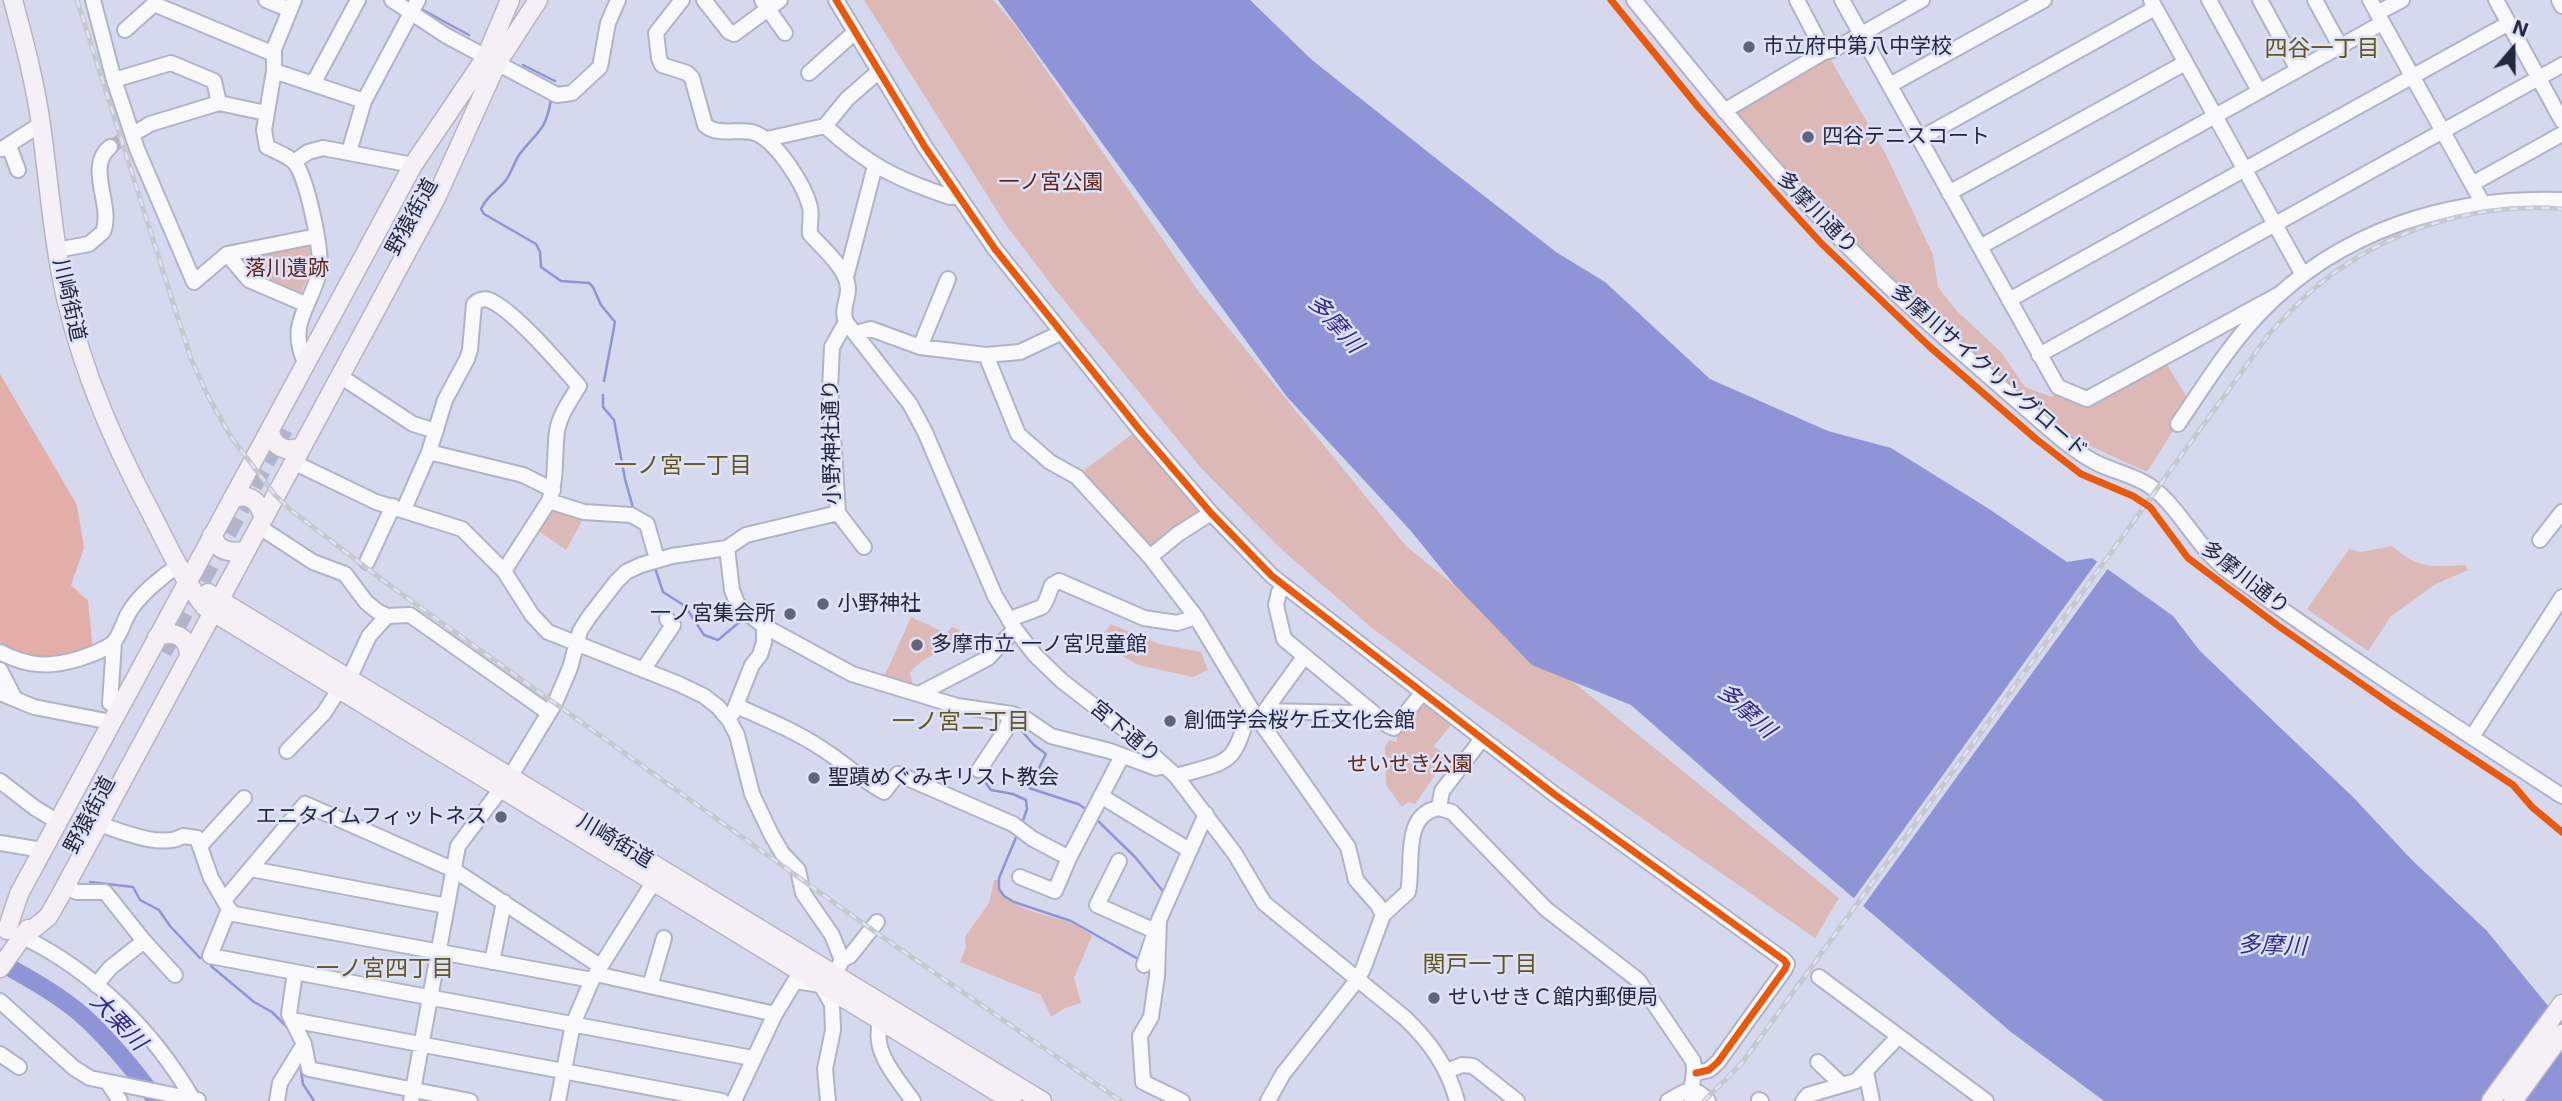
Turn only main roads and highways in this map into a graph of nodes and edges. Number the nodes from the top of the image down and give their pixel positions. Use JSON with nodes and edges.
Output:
{"nodes":[{"id":1,"x":13,"y":0,"type":"edge"},
{"id":2,"x":510,"y":0,"type":"edge"},
{"id":3,"x":517,"y":0,"type":"edge"},
{"id":4,"x":530,"y":0,"type":"edge"},
{"id":5,"x":538,"y":0,"type":"edge"},
{"id":6,"x":491,"y":60,"type":"junction"},
{"id":7,"x":288,"y":440,"type":"junction"},
{"id":8,"x":232,"y":499,"type":"junction"},
{"id":9,"x":260,"y":522,"type":"junction"},
{"id":10,"x":212,"y":535,"type":"junction"},
{"id":11,"x":244,"y":551,"type":"junction"},
{"id":12,"x":183,"y":573,"type":"junction"},
{"id":13,"x":215,"y":607,"type":"junction"},
{"id":14,"x":171,"y":651,"type":"junction"},
{"id":15,"x":9,"y":934,"type":"edge"},
{"id":16,"x":0,"y":968,"type":"edge"},
{"id":17,"x":832,"y":973,"type":"junction"},
{"id":18,"x":2562,"y":1004,"type":"edge"},
{"id":19,"x":2562,"y":1034,"type":"edge"},
{"id":20,"x":1012,"y":1101,"type":"edge"},
{"id":21,"x":1042,"y":1101,"type":"edge"},
{"id":22,"x":2491,"y":1101,"type":"edge"},
{"id":23,"x":2513,"y":1101,"type":"edge"}],
"edges":[{"from":1,"to":12,"type":"main road","name":"川崎街道"},
{"from":2,"to":6,"type":"main road"},
{"from":3,"to":6,"type":"main road","name":"野猿街道"},
{"from":4,"to":6,"type":"main road","name":"野猿街道"},
{"from":5,"to":6,"type":"main road"},
{"from":6,"to":7,"type":"main road","name":"野猿街道"},
{"from":6,"to":7,"type":"main road"},
{"from":6,"to":7,"type":"main road"},
{"from":7,"to":8,"type":"main road"},
{"from":7,"to":9,"type":"main road"},
{"from":8,"to":9,"type":"main road"},
{"from":8,"to":10,"type":"main road"},
{"from":9,"to":11,"type":"main road"},
{"from":10,"to":11,"type":"main road"},
{"from":10,"to":12,"type":"main road"},
{"from":11,"to":13,"type":"main road"},
{"from":12,"to":13,"type":"main road","name":"川崎街道"},
{"from":12,"to":14,"type":"main road"},
{"from":13,"to":14,"type":"main road"},
{"from":13,"to":17,"type":"main road","name":"川崎街道"},
{"from":14,"to":15,"type":"main road","name":"野猿街道"},
{"from":14,"to":15,"type":"main road"},
{"from":14,"to":15,"type":"main road"},
{"from":15,"to":16,"type":"main road","name":"野猿街道"},
{"from":17,"to":20,"type":"main road","name":"川崎街道"},
{"from":17,"to":21,"type":"main road","name":"川崎街道"},
{"from":18,"to":22,"type":"main road"},
{"from":19,"to":23,"type":"main road"}]}
